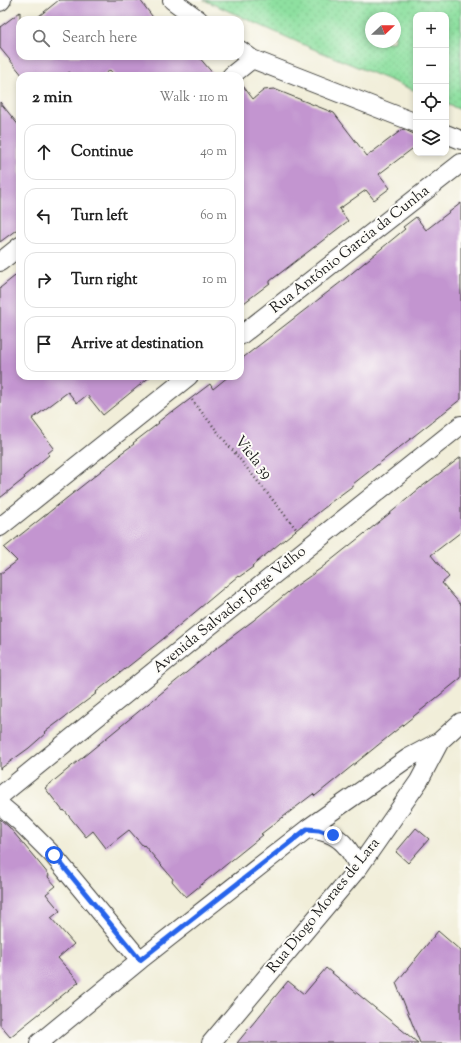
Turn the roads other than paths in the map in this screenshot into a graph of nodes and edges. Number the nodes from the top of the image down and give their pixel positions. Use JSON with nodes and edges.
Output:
{"nodes":[{"id":1,"x":172,"y":0,"type":"edge"},
{"id":2,"x":194,"y":16,"type":"edge"},
{"id":3,"x":246,"y":54,"type":"edge"},
{"id":4,"x":242,"y":60,"type":"edge"},
{"id":5,"x":234,"y":72,"type":"edge"},
{"id":6,"x":413,"y":122,"type":"edge"},
{"id":7,"x":449,"y":135,"type":"edge"},
{"id":8,"x":461,"y":140,"type":"edge"},
{"id":9,"x":461,"y":163,"type":"edge"},
{"id":10,"x":16,"y":249,"type":"edge"},
{"id":11,"x":0,"y":262,"type":"edge"},
{"id":12,"x":244,"y":333,"type":"edge"},
{"id":13,"x":184,"y":380,"type":"edge"},
{"id":14,"x":461,"y":425,"type":"edge"},
{"id":15,"x":0,"y":527,"type":"edge"},
{"id":16,"x":461,"y":722,"type":"edge"},
{"id":17,"x":440,"y":741,"type":"junction"},
{"id":18,"x":0,"y":796,"type":"edge"},
{"id":19,"x":0,"y":805,"type":"edge"},
{"id":20,"x":307,"y":829,"type":"junction"},
{"id":21,"x":359,"y":867,"type":"junction"},
{"id":22,"x":140,"y":960,"type":"junction"},
{"id":23,"x":39,"y":1043,"type":"edge"},
{"id":24,"x":211,"y":1043,"type":"edge"}],
"edges":[{"from":1,"to":2,"type":"street"},
{"from":3,"to":6,"type":"street"},
{"from":4,"to":5,"type":"street"},
{"from":7,"to":8,"type":"street"},
{"from":9,"to":12,"type":"street","name":"Rua Antônio Garcia da Cunha"},
{"from":10,"to":11,"type":"street"},
{"from":13,"to":15,"type":"street"},
{"from":14,"to":18,"type":"street","name":"Avenida Salvador Jorge Velho"},
{"from":16,"to":17,"type":"street"},
{"from":17,"to":20,"type":"street"},
{"from":17,"to":21,"type":"street","name":"Rua Diogo Moraes de Lara"},
{"from":19,"to":22,"type":"street"},
{"from":20,"to":21,"type":"street"},
{"from":20,"to":22,"type":"street"},
{"from":21,"to":24,"type":"street","name":"Rua Diogo Moraes de Lara"},
{"from":22,"to":23,"type":"street"}]}
